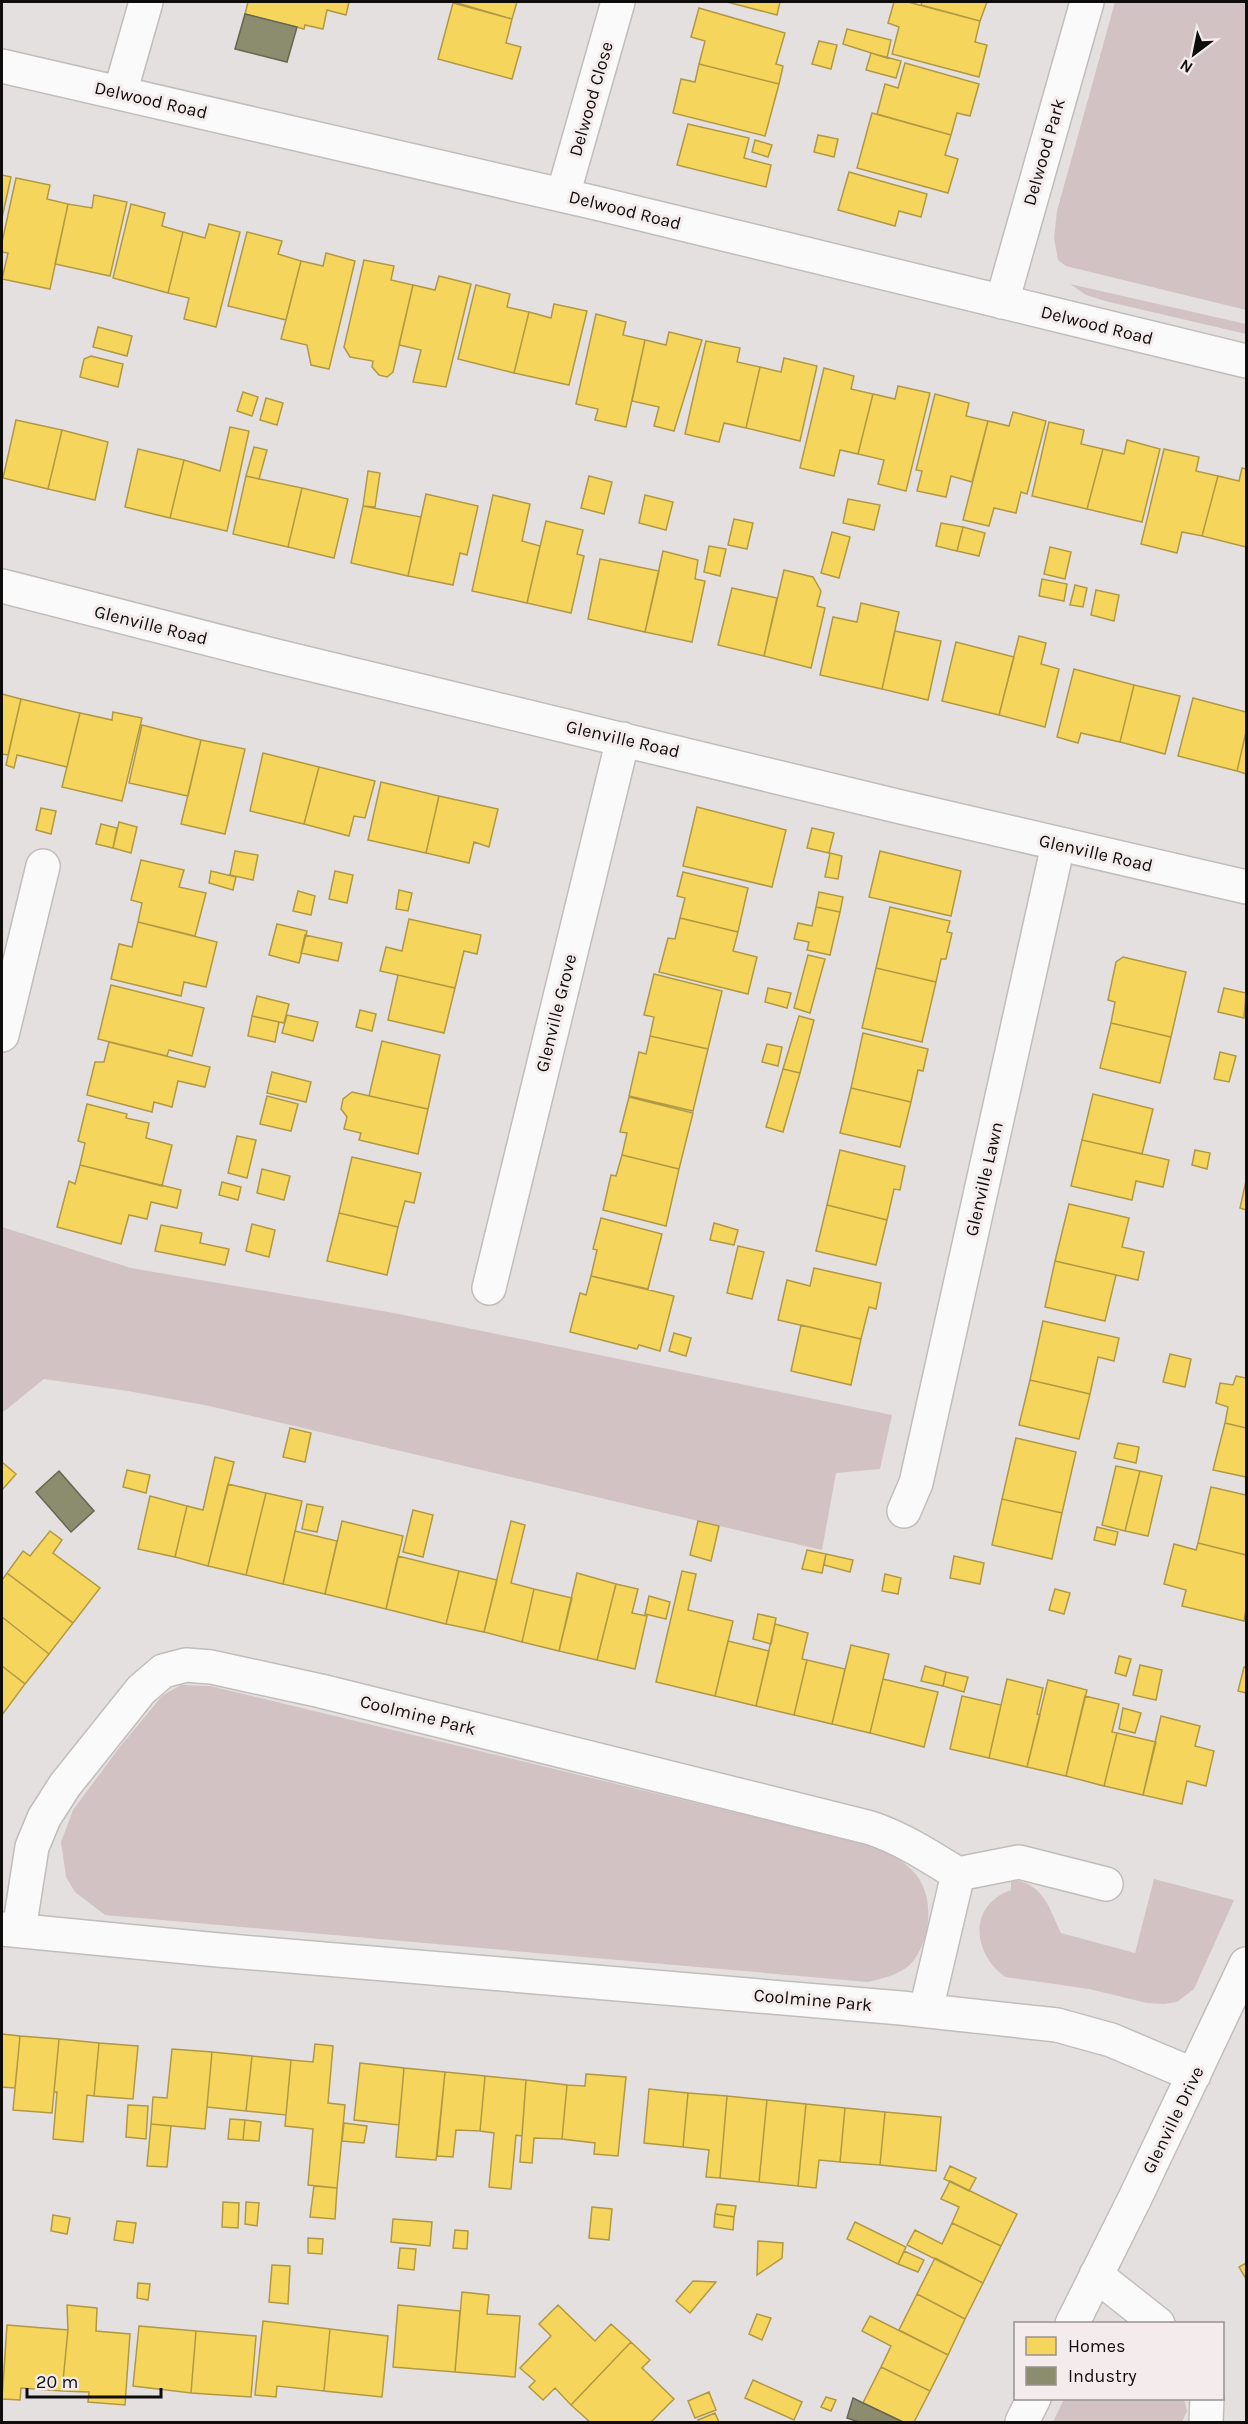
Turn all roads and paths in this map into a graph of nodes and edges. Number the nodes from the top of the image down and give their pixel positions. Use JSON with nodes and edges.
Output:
{"nodes":[{"id":1,"x":146,"y":2,"type":"edge"},
{"id":2,"x":618,"y":2,"type":"edge"},
{"id":3,"x":1087,"y":2,"type":"edge"},
{"id":4,"x":2,"y":66,"type":"edge"},
{"id":5,"x":120,"y":93,"type":"junction"},
{"id":6,"x":563,"y":195,"type":"junction"},
{"id":7,"x":1002,"y":302,"type":"junction"},
{"id":8,"x":1246,"y":361,"type":"edge"},
{"id":9,"x":2,"y":586,"type":"edge"},
{"id":10,"x":623,"y":739,"type":"junction"},
{"id":11,"x":1058,"y":845,"type":"junction"},
{"id":12,"x":43,"y":866,"type":"dead end"},
{"id":13,"x":1246,"y":887,"type":"edge"},
{"id":14,"x":2,"y":1035,"type":"edge"},
{"id":15,"x":489,"y":1288,"type":"dead end"},
{"id":16,"x":904,"y":1511,"type":"dead end"},
{"id":17,"x":958,"y":1874,"type":"junction"},
{"id":18,"x":1106,"y":1884,"type":"dead end"},
{"id":19,"x":10,"y":1930,"type":"edge"},
{"id":20,"x":1246,"y":1964,"type":"edge"},
{"id":21,"x":926,"y":2010,"type":"junction"},
{"id":22,"x":1194,"y":2075,"type":"junction"},
{"id":23,"x":1096,"y":2275,"type":"junction"},
{"id":24,"x":1072,"y":2322,"type":"edge"},
{"id":25,"x":1155,"y":2322,"type":"edge"},
{"id":26,"x":1033,"y":2400,"type":"edge"},
{"id":27,"x":1207,"y":2400,"type":"edge"},
{"id":28,"x":1022,"y":2422,"type":"edge"},
{"id":29,"x":1206,"y":2422,"type":"edge"}],
"edges":[{"from":1,"to":5,"type":"street"},
{"from":2,"to":6,"type":"street","name":"Delwood Close"},
{"from":3,"to":7,"type":"street","name":"Delwood Park"},
{"from":4,"to":5,"type":"street","name":"Delwood Road"},
{"from":5,"to":6,"type":"street","name":"Delwood Road"},
{"from":6,"to":7,"type":"street","name":"Delwood Road"},
{"from":7,"to":8,"type":"street","name":"Delwood Road"},
{"from":9,"to":10,"type":"street","name":"Glenville Road"},
{"from":10,"to":11,"type":"street","name":"Glenville Road"},
{"from":10,"to":15,"type":"street","name":"Glenville Grove"},
{"from":11,"to":13,"type":"street","name":"Glenville Road"},
{"from":11,"to":16,"type":"street","name":"Glenville Lawn"},
{"from":12,"to":14,"type":"street"},
{"from":17,"to":18,"type":"street"},
{"from":17,"to":19,"type":"street","name":"Coolmine Park"},
{"from":17,"to":21,"type":"street"},
{"from":19,"to":21,"type":"street","name":"Coolmine Park"},
{"from":20,"to":22,"type":"street","name":"Glenville Drive"},
{"from":21,"to":22,"type":"street","name":"Coolmine Park"},
{"from":22,"to":23,"type":"street","name":"Glenville Drive"},
{"from":23,"to":24,"type":"street","name":"Glenville Drive"},
{"from":23,"to":25,"type":"street"},
{"from":26,"to":28,"type":"street"},
{"from":27,"to":29,"type":"street"}]}
